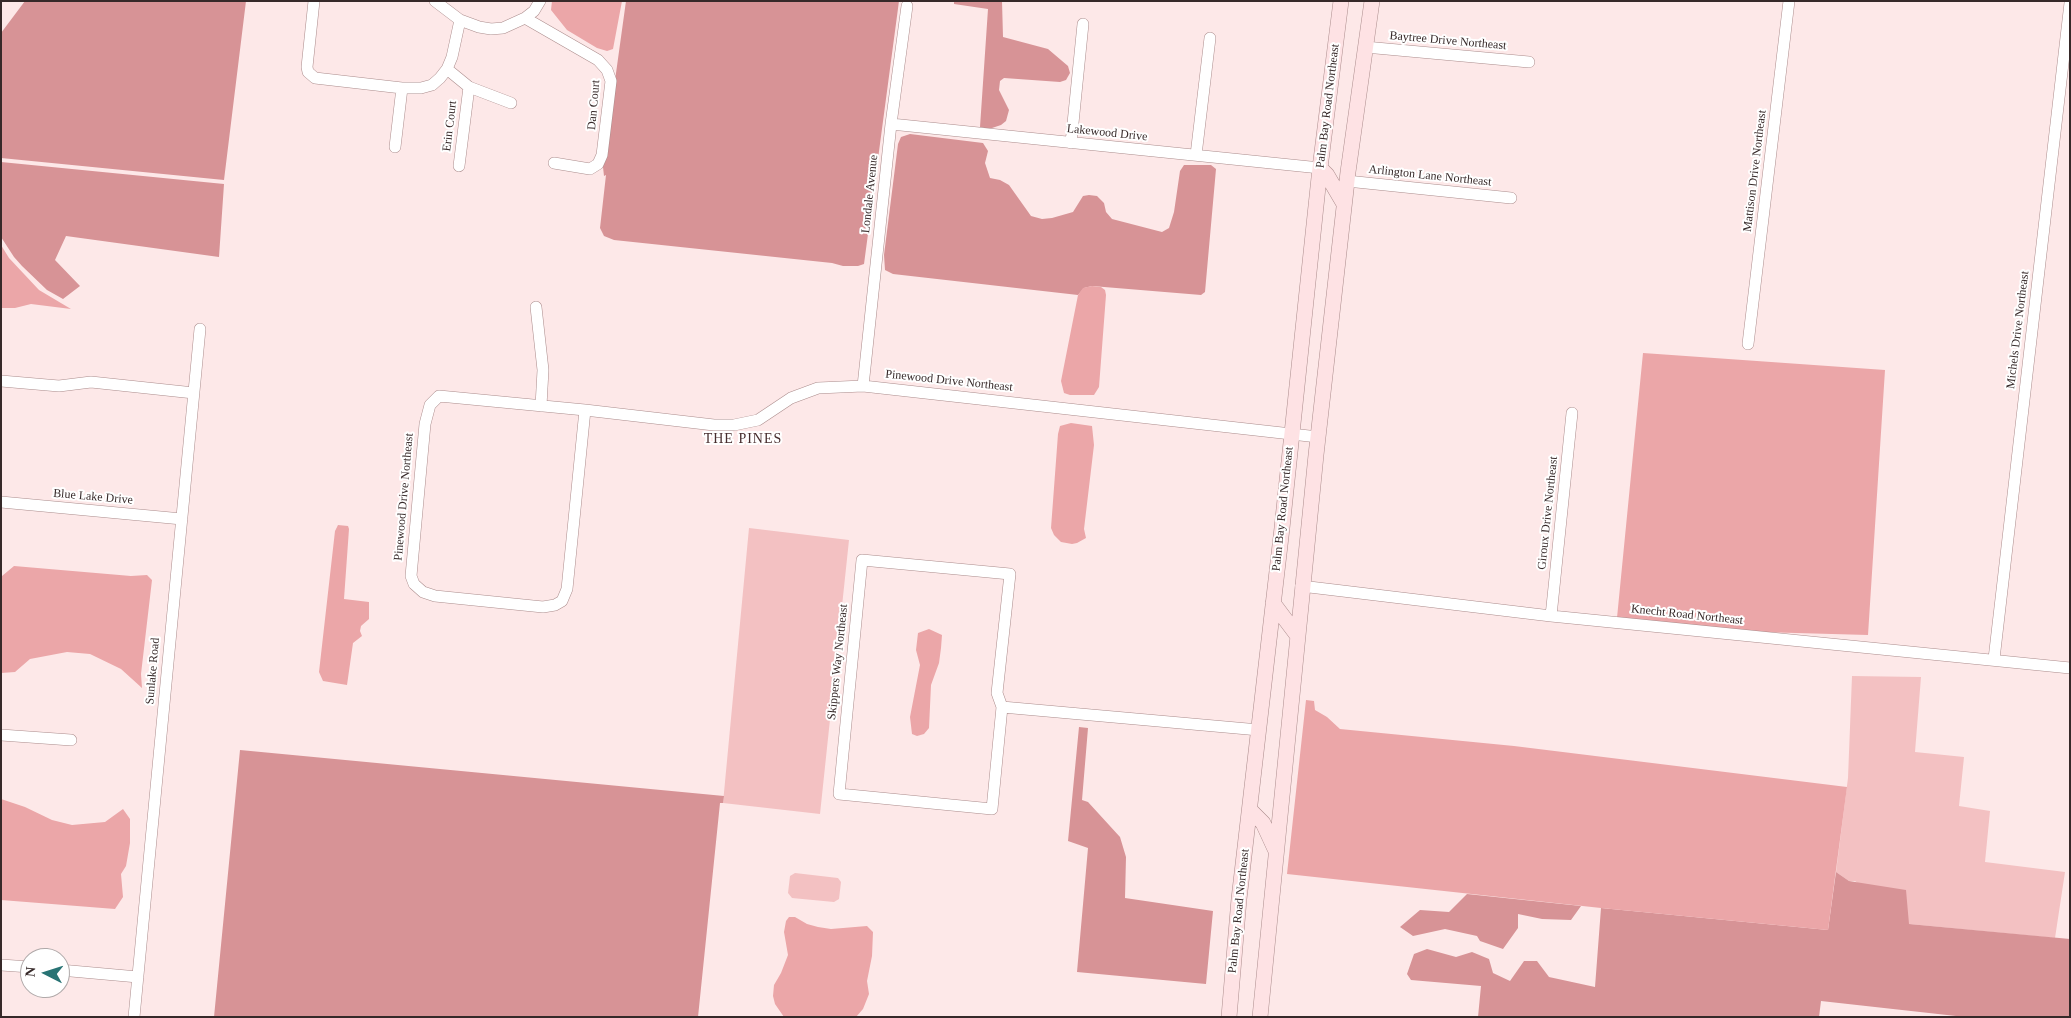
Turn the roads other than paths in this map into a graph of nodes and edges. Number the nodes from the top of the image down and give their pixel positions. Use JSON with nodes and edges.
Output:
{"nodes":[{"id":1,"x":314,"y":1,"type":"edge"},
{"id":2,"x":435,"y":1,"type":"edge"},
{"id":3,"x":540,"y":1,"type":"edge"},
{"id":4,"x":1341,"y":1,"type":"edge"},
{"id":5,"x":1372,"y":1,"type":"edge"},
{"id":6,"x":1789,"y":1,"type":"edge"},
{"id":7,"x":2070,"y":3,"type":"edge"},
{"id":8,"x":907,"y":6,"type":"dead end"},
{"id":9,"x":525,"y":18,"type":"junction"},
{"id":10,"x":460,"y":20,"type":"junction"},
{"id":11,"x":1084,"y":24,"type":"dead end"},
{"id":12,"x":1210,"y":38,"type":"dead end"},
{"id":13,"x":1365,"y":47,"type":"junction"},
{"id":14,"x":1529,"y":62,"type":"dead end"},
{"id":15,"x":447,"y":69,"type":"junction"},
{"id":16,"x":469,"y":87,"type":"junction"},
{"id":17,"x":402,"y":88,"type":"junction"},
{"id":18,"x":511,"y":103,"type":"dead end"},
{"id":19,"x":891,"y":124,"type":"junction"},
{"id":20,"x":1071,"y":143,"type":"junction"},
{"id":21,"x":395,"y":147,"type":"dead end"},
{"id":22,"x":1322,"y":152,"type":"junction"},
{"id":23,"x":1196,"y":155,"type":"junction"},
{"id":24,"x":554,"y":163,"type":"dead end"},
{"id":25,"x":459,"y":166,"type":"dead end"},
{"id":26,"x":1320,"y":168,"type":"junction"},
{"id":27,"x":1347,"y":181,"type":"junction"},
{"id":28,"x":1511,"y":198,"type":"dead end"},
{"id":29,"x":1344,"y":204,"type":"junction"},
{"id":30,"x":536,"y":307,"type":"dead end"},
{"id":31,"x":200,"y":329,"type":"dead end"},
{"id":32,"x":1748,"y":344,"type":"dead end"},
{"id":33,"x":1,"y":380,"type":"edge"},
{"id":34,"x":863,"y":386,"type":"junction"},
{"id":35,"x":194,"y":393,"type":"junction"},
{"id":36,"x":541,"y":406,"type":"junction"},
{"id":37,"x":585,"y":410,"type":"junction"},
{"id":38,"x":1572,"y":413,"type":"dead end"},
{"id":39,"x":1291,"y":434,"type":"junction"},
{"id":40,"x":1318,"y":437,"type":"junction"},
{"id":41,"x":1,"y":502,"type":"edge"},
{"id":42,"x":182,"y":519,"type":"junction"},
{"id":43,"x":1301,"y":586,"type":"junction"},
{"id":44,"x":1273,"y":603,"type":"junction"},
{"id":45,"x":1551,"y":616,"type":"junction"},
{"id":46,"x":1297,"y":635,"type":"junction"},
{"id":47,"x":1994,"y":659,"type":"junction"},
{"id":48,"x":2070,"y":668,"type":"edge"},
{"id":49,"x":1002,"y":707,"type":"junction"},
{"id":50,"x":1259,"y":730,"type":"junction"},
{"id":51,"x":1,"y":735,"type":"edge"},
{"id":52,"x":71,"y":740,"type":"dead end"},
{"id":53,"x":1250,"y":810,"type":"junction"},
{"id":54,"x":1276,"y":851,"type":"junction"},
{"id":55,"x":1,"y":965,"type":"edge"},
{"id":56,"x":20,"y":966,"type":"edge"},
{"id":57,"x":70,"y":971,"type":"edge"},
{"id":58,"x":138,"y":977,"type":"junction"},
{"id":59,"x":134,"y":1017,"type":"edge"},
{"id":60,"x":1229,"y":1017,"type":"edge"},
{"id":61,"x":1260,"y":1017,"type":"edge"}],
"edges":[{"from":1,"to":17,"type":"street"},
{"from":2,"to":10,"type":"street"},
{"from":3,"to":9,"type":"street"},
{"from":4,"to":22,"type":"main road","name":"Palm Bay Road Northeast"},
{"from":5,"to":13,"type":"main road"},
{"from":6,"to":32,"type":"street","name":"Mattison Drive Northeast"},
{"from":7,"to":47,"type":"street","name":"Michels Drive Northeast"},
{"from":8,"to":19,"type":"street","name":"Londale Avenue"},
{"from":9,"to":10,"type":"street"},
{"from":9,"to":24,"type":"street","name":"Dan Court"},
{"from":10,"to":15,"type":"street"},
{"from":11,"to":20,"type":"street"},
{"from":12,"to":23,"type":"street"},
{"from":13,"to":14,"type":"street","name":"Baytree Drive Northeast"},
{"from":13,"to":27,"type":"main road"},
{"from":15,"to":16,"type":"street","name":"Erin Court"},
{"from":15,"to":17,"type":"street"},
{"from":16,"to":18,"type":"street"},
{"from":16,"to":25,"type":"street","name":"Erin Court"},
{"from":17,"to":21,"type":"street"},
{"from":19,"to":20,"type":"street","name":"Lakewood Drive"},
{"from":19,"to":34,"type":"street","name":"Londale Avenue"},
{"from":20,"to":23,"type":"street","name":"Lakewood Drive"},
{"from":22,"to":26,"type":"main road","name":"Palm Bay Road Northeast"},
{"from":22,"to":27,"type":"main road"},
{"from":23,"to":26,"type":"street","name":"Lakewood Drive"},
{"from":26,"to":29,"type":"main road"},
{"from":26,"to":39,"type":"main road","name":"Palm Bay Road Northeast"},
{"from":27,"to":28,"type":"street","name":"Arlington Lane Northeast"},
{"from":27,"to":29,"type":"main road"},
{"from":29,"to":40,"type":"main road"},
{"from":30,"to":36,"type":"street"},
{"from":31,"to":35,"type":"street","name":"Sunlake Road"},
{"from":33,"to":35,"type":"street"},
{"from":34,"to":37,"type":"street","name":"Pinewood Drive Northeast"},
{"from":34,"to":39,"type":"street","name":"Pinewood Drive Northeast"},
{"from":35,"to":42,"type":"street","name":"Sunlake Road"},
{"from":36,"to":37,"type":"street","name":"Pinewood Drive Northeast"},
{"from":36,"to":37,"type":"street","name":"Pinewood Drive Northeast"},
{"from":38,"to":45,"type":"street","name":"Giroux Drive Northeast"},
{"from":39,"to":40,"type":"street","name":"Pinewood Drive Northeast"},
{"from":39,"to":44,"type":"main road","name":"Palm Bay Road Northeast"},
{"from":40,"to":43,"type":"main road"},
{"from":41,"to":42,"type":"street","name":"Blue Lake Drive"},
{"from":42,"to":58,"type":"street","name":"Sunlake Road"},
{"from":43,"to":45,"type":"street","name":"Knecht Road Northeast"},
{"from":43,"to":46,"type":"main road"},
{"from":44,"to":46,"type":"main road"},
{"from":44,"to":50,"type":"main road","name":"Palm Bay Road Northeast"},
{"from":45,"to":47,"type":"street","name":"Knecht Road Northeast"},
{"from":46,"to":54,"type":"main road"},
{"from":47,"to":48,"type":"street","name":"Knecht Road Northeast"},
{"from":49,"to":49,"type":"street","name":"Skippers Way Northeast"},
{"from":49,"to":50,"type":"street"},
{"from":50,"to":53,"type":"main road","name":"Palm Bay Road Northeast"},
{"from":51,"to":52,"type":"street"},
{"from":53,"to":54,"type":"main road"},
{"from":53,"to":60,"type":"main road","name":"Palm Bay Road Northeast"},
{"from":54,"to":61,"type":"main road"},
{"from":55,"to":56,"type":"street"},
{"from":57,"to":58,"type":"street"},
{"from":58,"to":59,"type":"street","name":"Sunlake Road"}]}
